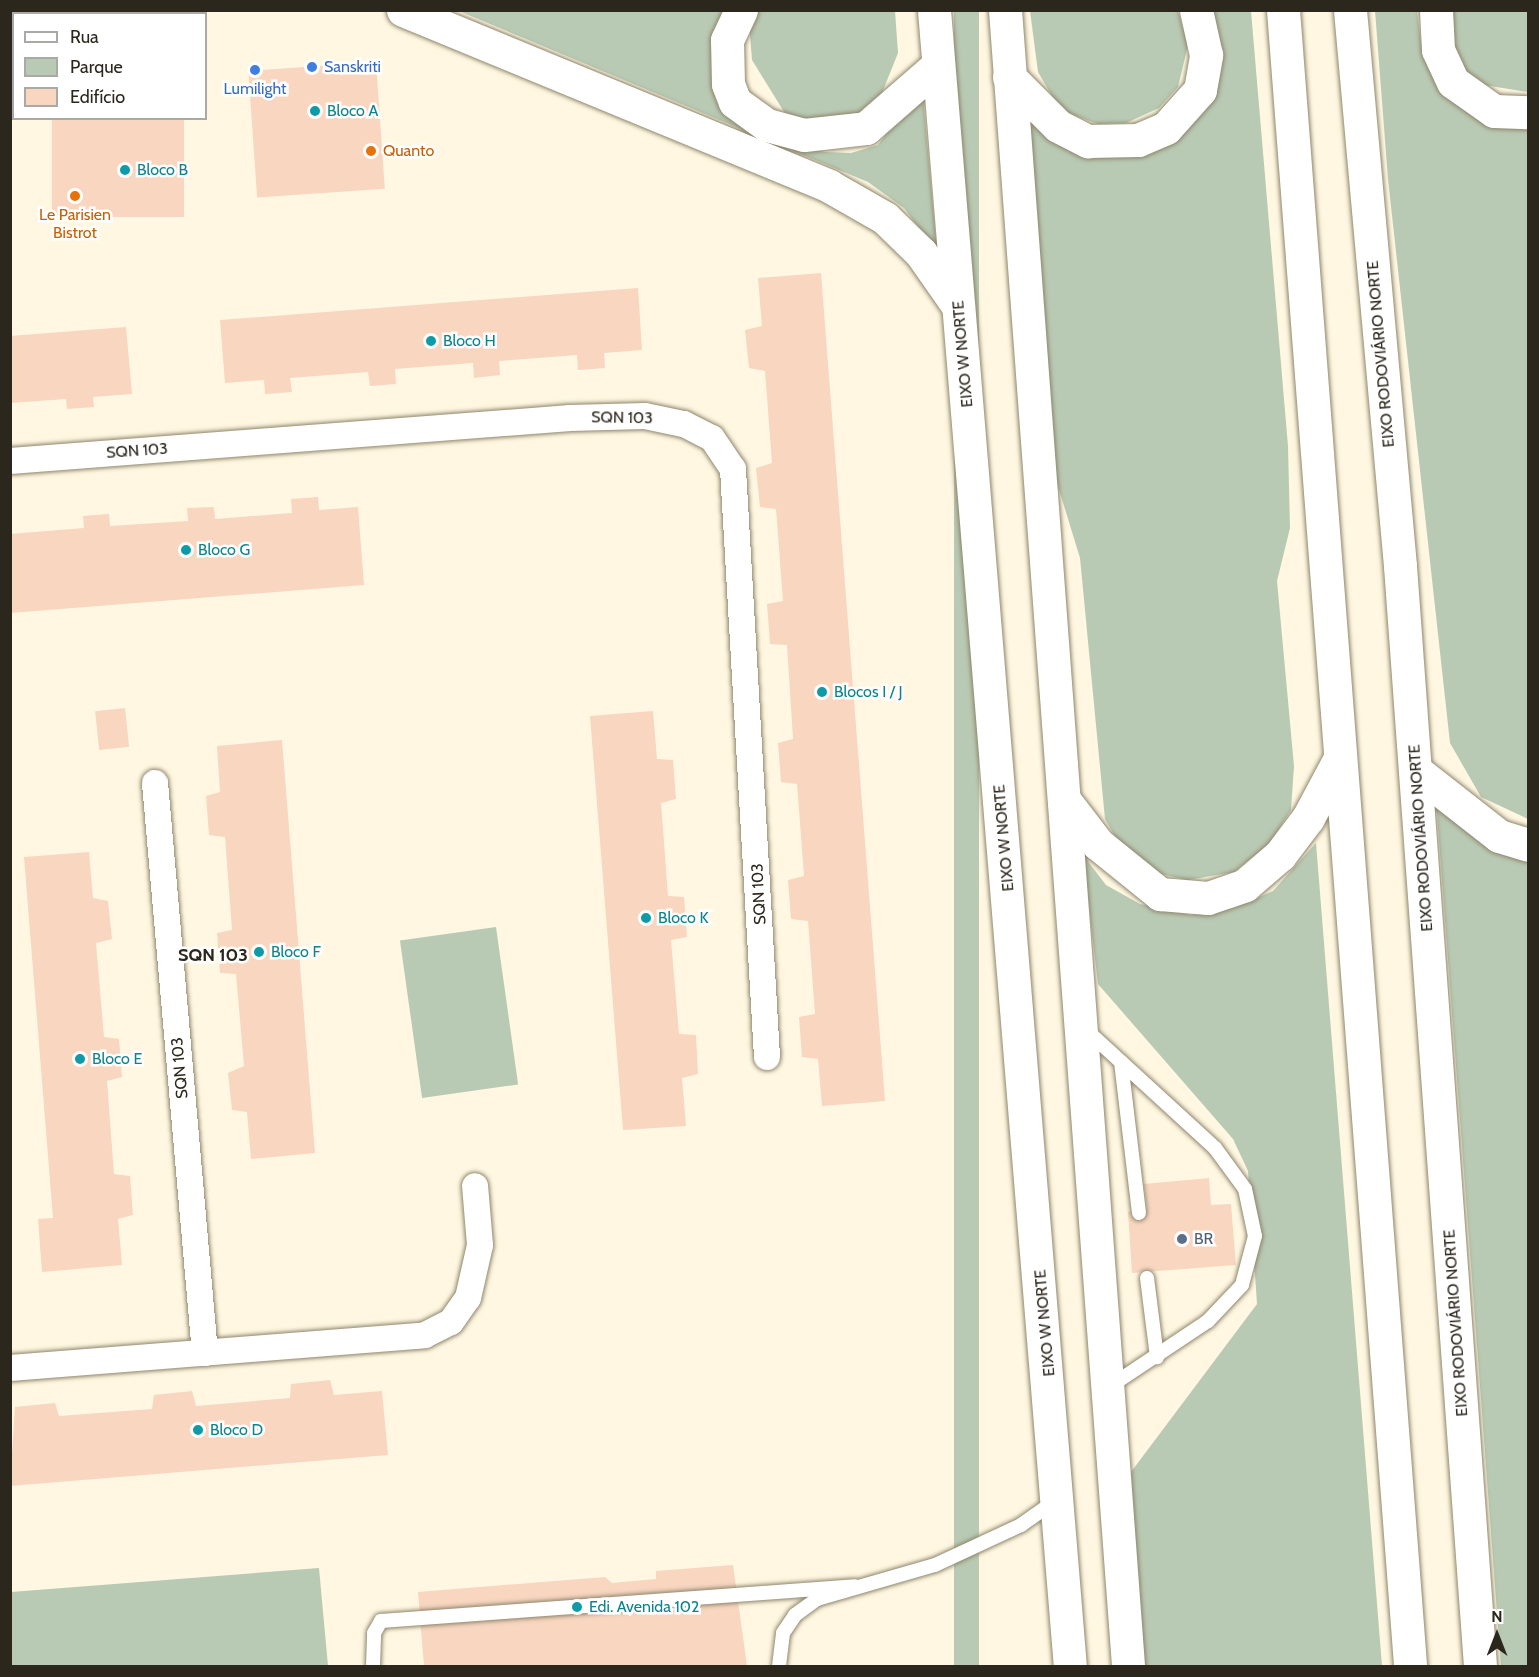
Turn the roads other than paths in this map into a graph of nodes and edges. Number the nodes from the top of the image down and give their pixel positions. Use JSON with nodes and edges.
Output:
{"nodes":[{"id":1,"x":67,"y":10,"type":"edge"},
{"id":2,"x":403,"y":10,"type":"edge"},
{"id":3,"x":741,"y":10,"type":"edge"},
{"id":4,"x":934,"y":10,"type":"edge"},
{"id":5,"x":1005,"y":10,"type":"edge"},
{"id":6,"x":1196,"y":10,"type":"edge"},
{"id":7,"x":1283,"y":10,"type":"edge"},
{"id":8,"x":1350,"y":10,"type":"edge"},
{"id":9,"x":1436,"y":10,"type":"edge"},
{"id":10,"x":48,"y":12,"type":"edge"},
{"id":11,"x":936,"y":67,"type":"junction"},
{"id":12,"x":1009,"y":77,"type":"junction"},
{"id":13,"x":1528,"y":112,"type":"edge"},
{"id":14,"x":959,"y":308,"type":"junction"},
{"id":15,"x":10,"y":461,"type":"edge"},
{"id":16,"x":1339,"y":760,"type":"junction"},
{"id":17,"x":1416,"y":771,"type":"junction"},
{"id":18,"x":155,"y":783,"type":"dead end"},
{"id":19,"x":1065,"y":801,"type":"junction"},
{"id":20,"x":1528,"y":845,"type":"edge"},
{"id":21,"x":1083,"y":1027,"type":"junction"},
{"id":22,"x":767,"y":1057,"type":"dead end"},
{"id":23,"x":1121,"y":1062,"type":"junction"},
{"id":24,"x":475,"y":1186,"type":"dead end"},
{"id":25,"x":1139,"y":1213,"type":"dead end"},
{"id":26,"x":1147,"y":1278,"type":"dead end"},
{"id":27,"x":205,"y":1353,"type":"junction"},
{"id":28,"x":1157,"y":1357,"type":"junction"},
{"id":29,"x":10,"y":1368,"type":"edge"},
{"id":30,"x":1107,"y":1388,"type":"junction"},
{"id":31,"x":1059,"y":1498,"type":"junction"},
{"id":32,"x":855,"y":1586,"type":"junction"},
{"id":33,"x":373,"y":1666,"type":"edge"},
{"id":34,"x":779,"y":1666,"type":"edge"},
{"id":35,"x":1070,"y":1666,"type":"edge"},
{"id":36,"x":1128,"y":1666,"type":"edge"},
{"id":37,"x":1410,"y":1666,"type":"edge"},
{"id":38,"x":1480,"y":1666,"type":"edge"}],
"edges":[{"from":1,"to":10,"type":"main road"},
{"from":2,"to":14,"type":"main road"},
{"from":3,"to":11,"type":"main road"},
{"from":4,"to":11,"type":"main road","name":"EIXO W NORTE"},
{"from":5,"to":12,"type":"main road"},
{"from":6,"to":12,"type":"main road"},
{"from":7,"to":16,"type":"main road"},
{"from":8,"to":17,"type":"main road","name":"EIXO RODOVIÁRIO NORTE"},
{"from":9,"to":13,"type":"main road"},
{"from":11,"to":14,"type":"main road","name":"EIXO W NORTE"},
{"from":12,"to":19,"type":"main road"},
{"from":14,"to":31,"type":"main road","name":"EIXO W NORTE"},
{"from":15,"to":22,"type":"street","name":"SQN 103"},
{"from":16,"to":19,"type":"main road"},
{"from":16,"to":37,"type":"main road"},
{"from":17,"to":20,"type":"main road"},
{"from":17,"to":38,"type":"main road","name":"EIXO RODOVIÁRIO NORTE"},
{"from":18,"to":27,"type":"street","name":"SQN 103"},
{"from":19,"to":21,"type":"main road"},
{"from":21,"to":23,"type":"lane"},
{"from":21,"to":30,"type":"main road"},
{"from":23,"to":25,"type":"lane"},
{"from":23,"to":28,"type":"lane"},
{"from":24,"to":27,"type":"street"},
{"from":26,"to":28,"type":"lane"},
{"from":27,"to":29,"type":"street"},
{"from":28,"to":30,"type":"lane"},
{"from":30,"to":36,"type":"main road"},
{"from":31,"to":32,"type":"lane"},
{"from":31,"to":35,"type":"main road","name":"EIXO W NORTE"},
{"from":32,"to":33,"type":"lane"},
{"from":32,"to":34,"type":"lane"}]}
